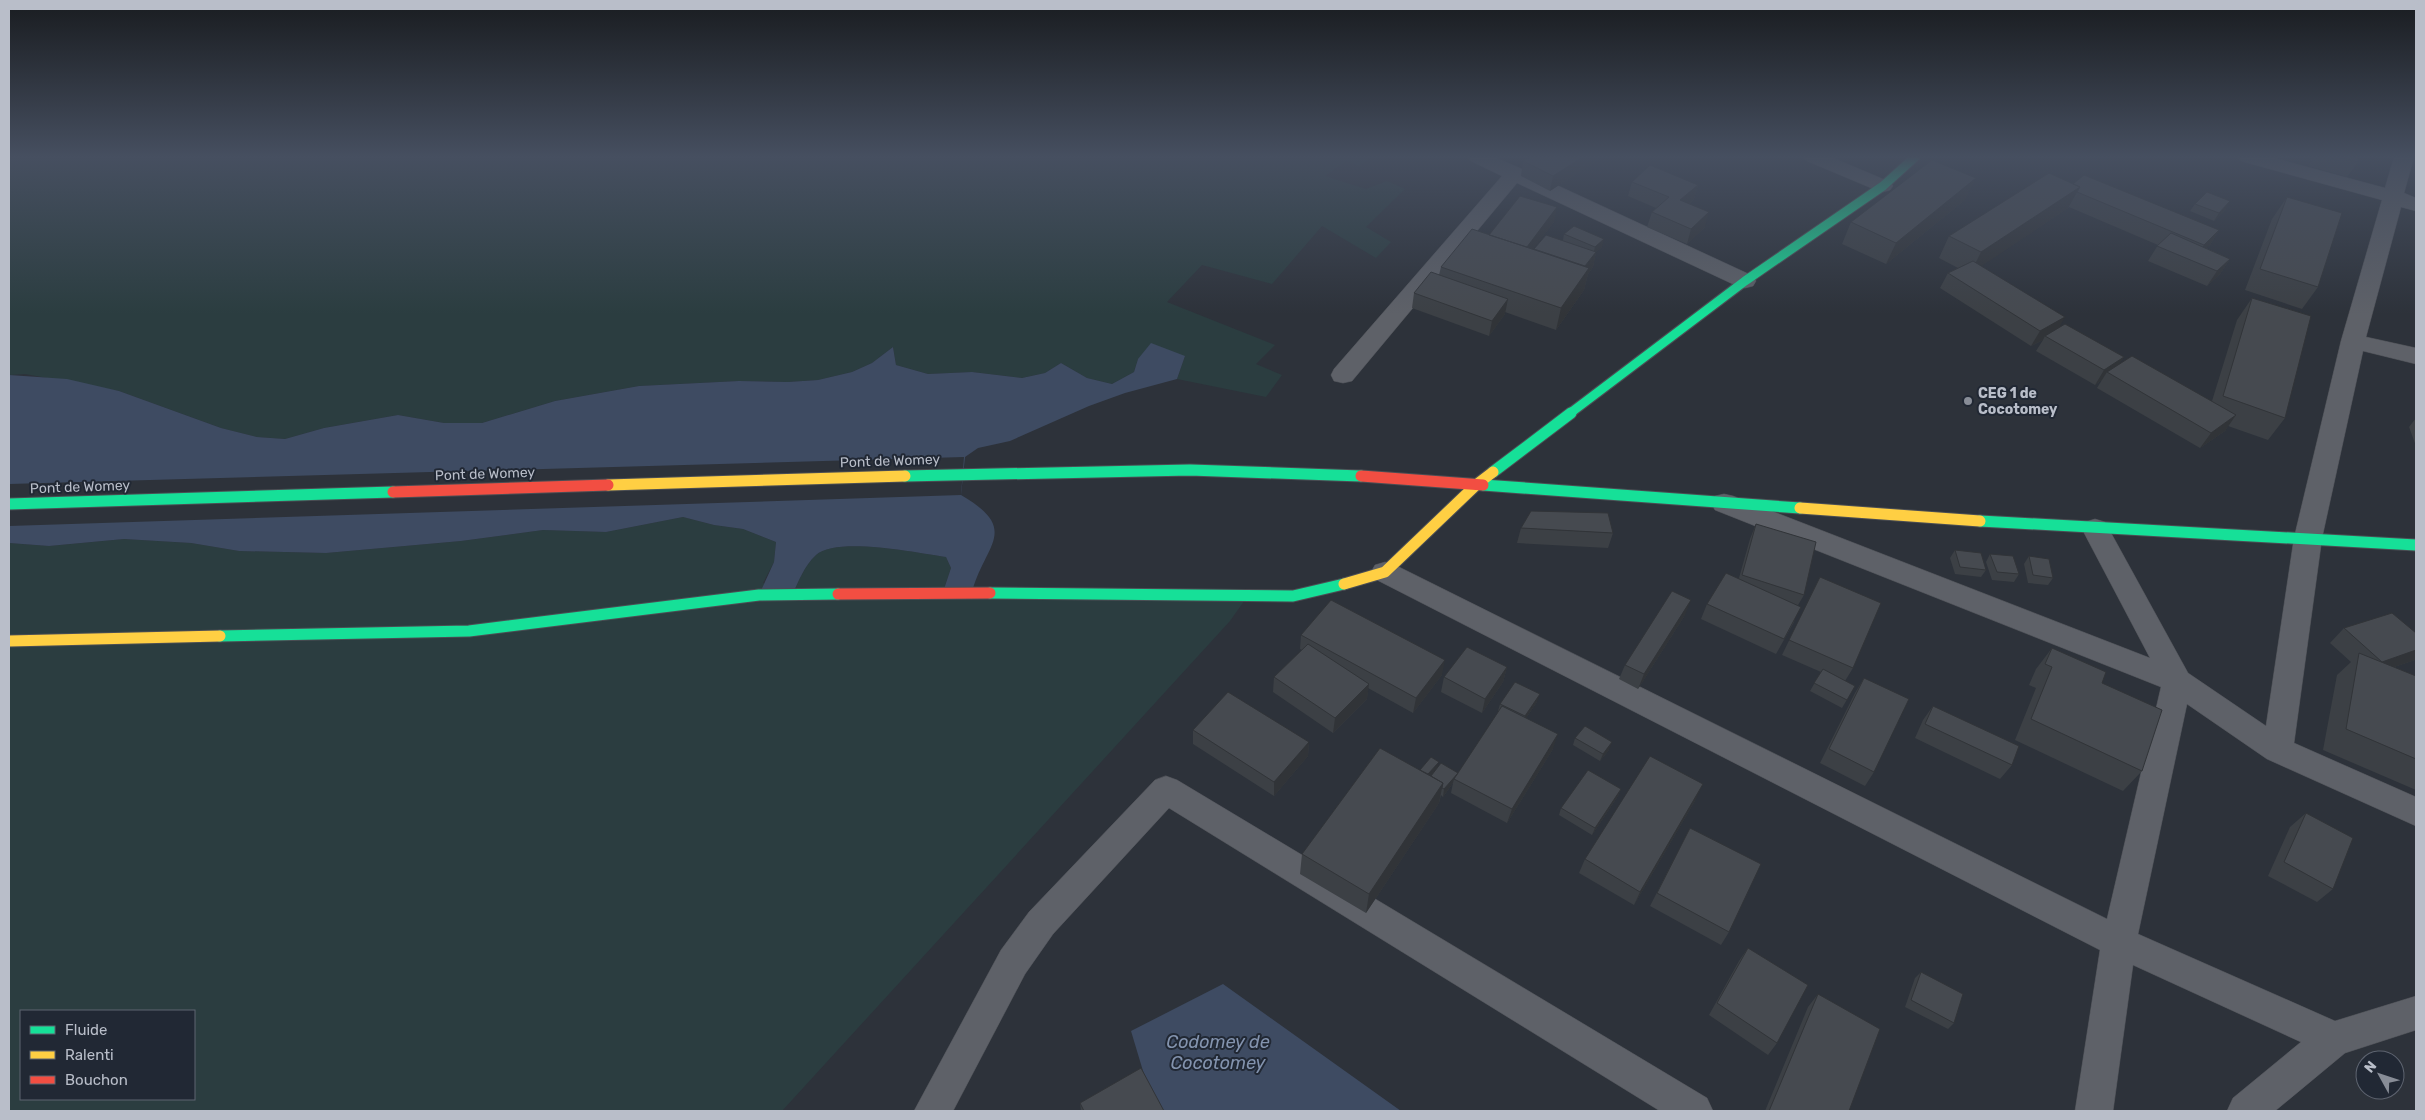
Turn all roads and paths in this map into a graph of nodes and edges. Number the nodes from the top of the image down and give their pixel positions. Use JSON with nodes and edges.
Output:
{"nodes":[{"id":1,"x":1484,"y":209,"type":"edge"},
{"id":2,"x":1592,"y":209,"type":"edge"},
{"id":3,"x":1849,"y":209,"type":"edge"},
{"id":4,"x":2388,"y":209,"type":"edge"},
{"id":5,"x":1745,"y":281,"type":"junction"},
{"id":6,"x":2353,"y":341,"type":"junction"},
{"id":7,"x":2416,"y":356,"type":"edge"},
{"id":8,"x":1344,"y":375,"type":"dead end"},
{"id":9,"x":1476,"y":485,"type":"junction"},
{"id":10,"x":1724,"y":503,"type":"junction"},
{"id":11,"x":9,"y":504,"type":"edge"},
{"id":12,"x":2095,"y":529,"type":"junction"},
{"id":13,"x":2308,"y":538,"type":"junction"},
{"id":14,"x":2416,"y":545,"type":"edge"},
{"id":15,"x":1385,"y":572,"type":"junction"},
{"id":16,"x":9,"y":641,"type":"edge"},
{"id":17,"x":2177,"y":681,"type":"junction"},
{"id":18,"x":2278,"y":750,"type":"junction"},
{"id":19,"x":2416,"y":812,"type":"edge"},
{"id":20,"x":2119,"y":942,"type":"junction"},
{"id":21,"x":2416,"y":1013,"type":"edge"},
{"id":22,"x":2334,"y":1039,"type":"junction"},
{"id":23,"x":932,"y":1111,"type":"edge"},
{"id":24,"x":1694,"y":1111,"type":"edge"},
{"id":25,"x":2094,"y":1111,"type":"edge"},
{"id":26,"x":2246,"y":1111,"type":"edge"}],
"edges":[{"from":1,"to":8,"type":"street"},
{"from":2,"to":5,"type":"street"},
{"from":3,"to":5,"type":"main road"},
{"from":4,"to":6,"type":"street"},
{"from":5,"to":9,"type":"main road"},
{"from":6,"to":7,"type":"street"},
{"from":6,"to":13,"type":"street"},
{"from":9,"to":10,"type":"main road","name":"Pont de Womey"},
{"from":9,"to":11,"type":"main road","name":"Pont de Womey"},
{"from":9,"to":15,"type":"main road"},
{"from":10,"to":12,"type":"main road","name":"Pont de Womey"},
{"from":10,"to":17,"type":"street"},
{"from":12,"to":13,"type":"main road","name":"Pont de Womey"},
{"from":12,"to":17,"type":"street"},
{"from":13,"to":14,"type":"main road","name":"Pont de Womey"},
{"from":13,"to":18,"type":"street"},
{"from":15,"to":16,"type":"main road"},
{"from":15,"to":20,"type":"street"},
{"from":17,"to":18,"type":"street"},
{"from":17,"to":20,"type":"street"},
{"from":18,"to":19,"type":"street"},
{"from":20,"to":22,"type":"street"},
{"from":20,"to":25,"type":"street"},
{"from":21,"to":22,"type":"street"},
{"from":22,"to":26,"type":"street"},
{"from":23,"to":24,"type":"street"}]}
